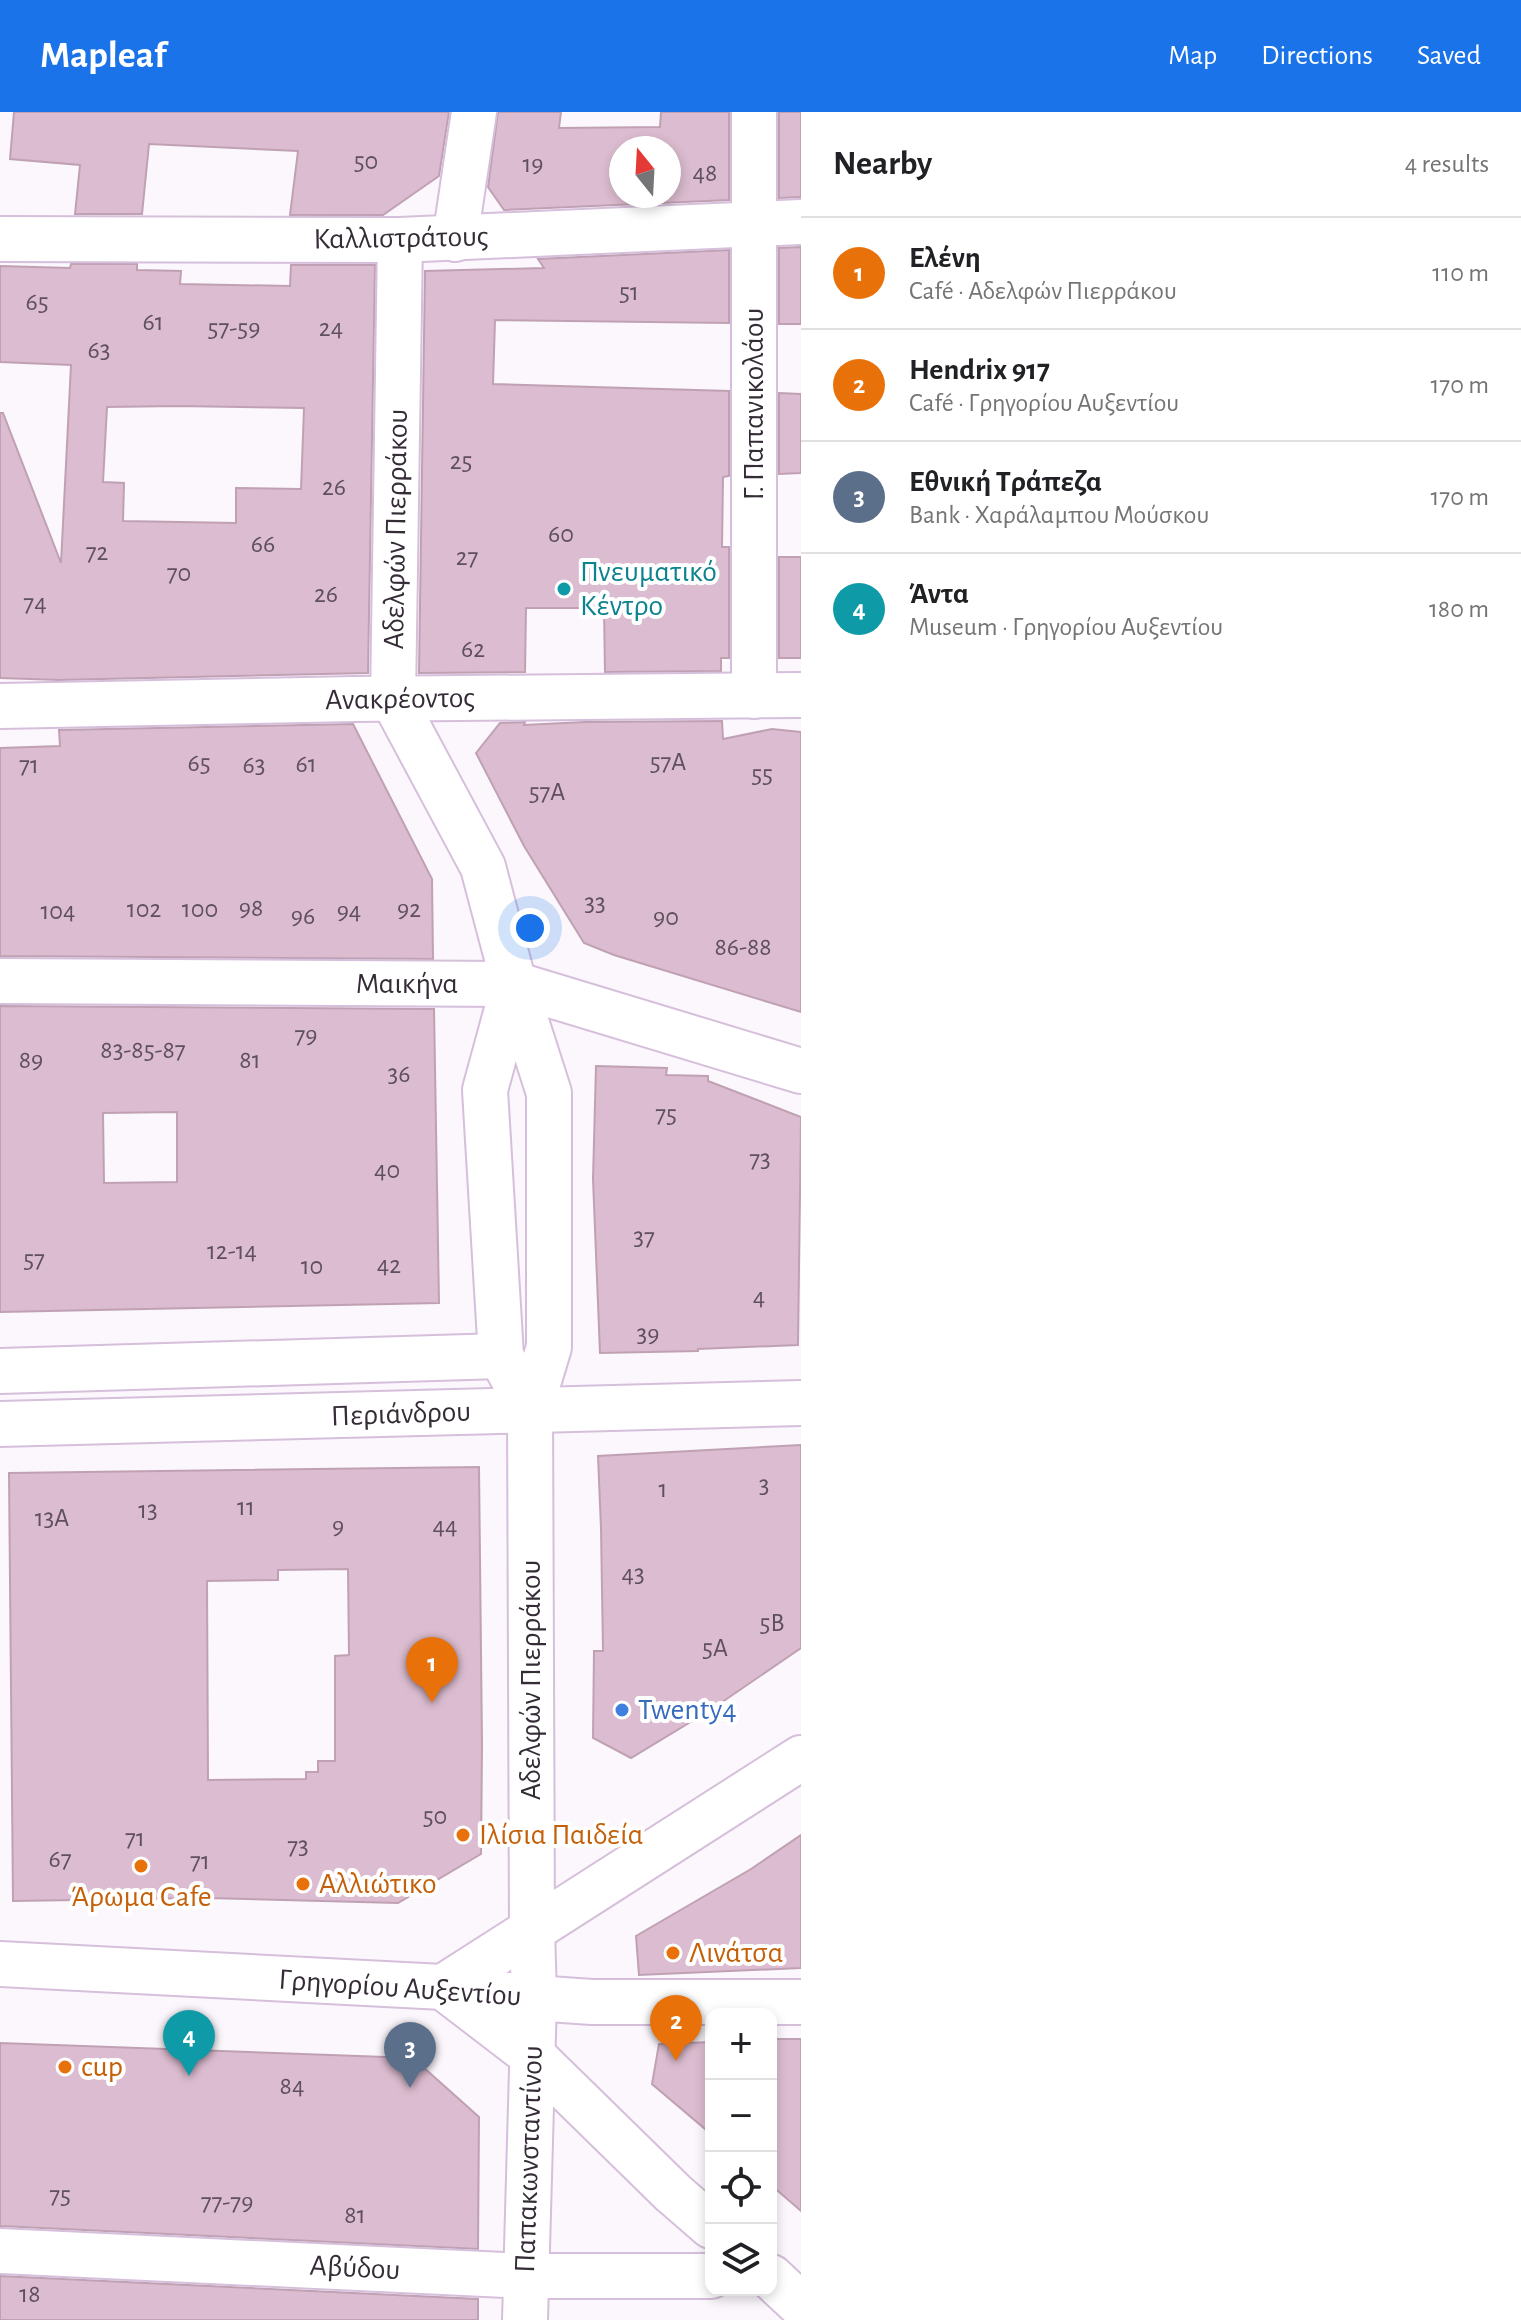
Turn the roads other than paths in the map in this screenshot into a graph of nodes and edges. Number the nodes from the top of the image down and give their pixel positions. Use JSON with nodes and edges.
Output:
{"nodes":[{"id":1,"x":474,"y":112,"type":"edge"},
{"id":2,"x":754,"y":112,"type":"edge"},
{"id":3,"x":801,"y":222,"type":"edge"},
{"id":4,"x":754,"y":223,"type":"junction"},
{"id":5,"x":0,"y":239,"type":"edge"},
{"id":6,"x":455,"y":239,"type":"junction"},
{"id":7,"x":400,"y":240,"type":"junction"},
{"id":8,"x":801,"y":695,"type":"edge"},
{"id":9,"x":754,"y":696,"type":"junction"},
{"id":10,"x":393,"y":699,"type":"junction"},
{"id":11,"x":0,"y":706,"type":"edge"},
{"id":12,"x":0,"y":981,"type":"edge"},
{"id":13,"x":514,"y":984,"type":"junction"},
{"id":14,"x":801,"y":1071,"type":"edge"},
{"id":15,"x":501,"y":1356,"type":"junction"},
{"id":16,"x":0,"y":1371,"type":"edge"},
{"id":17,"x":801,"y":1403,"type":"edge"},
{"id":18,"x":530,"y":1410,"type":"junction"},
{"id":19,"x":0,"y":1424,"type":"edge"},
{"id":20,"x":801,"y":1758,"type":"edge"},
{"id":21,"x":532,"y":1929,"type":"junction"},
{"id":22,"x":0,"y":1964,"type":"edge"},
{"id":23,"x":443,"y":1987,"type":"junction"},
{"id":24,"x":534,"y":1998,"type":"junction"},
{"id":25,"x":801,"y":2002,"type":"edge"},
{"id":26,"x":532,"y":2055,"type":"junction"},
{"id":27,"x":709,"y":2224,"type":"edge"},
{"id":28,"x":0,"y":2251,"type":"edge"},
{"id":29,"x":526,"y":2276,"type":"junction"},
{"id":30,"x":705,"y":2276,"type":"edge"},
{"id":31,"x":777,"y":2277,"type":"edge"},
{"id":32,"x":801,"y":2278,"type":"edge"},
{"id":33,"x":777,"y":2283,"type":"edge"},
{"id":34,"x":801,"y":2305,"type":"edge"},
{"id":35,"x":525,"y":2320,"type":"edge"}],
"edges":[{"from":1,"to":6,"type":"street"},
{"from":2,"to":4,"type":"street","name":"Γ. Παπανικολάου"},
{"from":3,"to":4,"type":"street","name":"Καλλιστράτους"},
{"from":4,"to":6,"type":"street","name":"Καλλιστράτους"},
{"from":4,"to":9,"type":"street","name":"Γ. Παπανικολάου"},
{"from":5,"to":7,"type":"street","name":"Καλλιστράτους"},
{"from":6,"to":7,"type":"street","name":"Καλλιστράτους"},
{"from":7,"to":10,"type":"street","name":"Αδελφών Πιερράκου"},
{"from":8,"to":9,"type":"street","name":"Ανακρέοντος"},
{"from":9,"to":10,"type":"street","name":"Ανακρέοντος"},
{"from":10,"to":11,"type":"street","name":"Ανακρέοντος"},
{"from":10,"to":13,"type":"street","name":"Αδελφών Πιερράκου"},
{"from":12,"to":13,"type":"street","name":"Μαικήνα"},
{"from":13,"to":14,"type":"street","name":"Μαικήνα"},
{"from":13,"to":15,"type":"street","name":"Αδελφών Πιερράκου"},
{"from":13,"to":18,"type":"street","name":"Αδελφών Πιερράκου"},
{"from":15,"to":16,"type":"street","name":"Περιάνδρου"},
{"from":15,"to":18,"type":"street","name":"Αδελφών Πιερράκου"},
{"from":17,"to":18,"type":"street","name":"Περιάνδρου"},
{"from":18,"to":19,"type":"street","name":"Περιάνδρου"},
{"from":18,"to":21,"type":"street","name":"Αδελφών Πιερράκου"},
{"from":20,"to":21,"type":"street"},
{"from":21,"to":23,"type":"street"},
{"from":21,"to":24,"type":"street","name":"Αδελφών Πιερράκου"},
{"from":22,"to":23,"type":"street","name":"Γρηγορίου Αυξεντίου"},
{"from":23,"to":24,"type":"street","name":"Γρηγορίου Αυξεντίου"},
{"from":23,"to":26,"type":"street"},
{"from":24,"to":25,"type":"street","name":"Γρηγορίου Αυξεντίου"},
{"from":24,"to":26,"type":"street","name":"Παπακωνσταντίνου"},
{"from":26,"to":27,"type":"street"},
{"from":26,"to":29,"type":"street","name":"Παπακωνσταντίνου"},
{"from":28,"to":29,"type":"street","name":"Αβύδου"},
{"from":29,"to":30,"type":"street","name":"Αβύδου"},
{"from":29,"to":35,"type":"street","name":"Παπακωνσταντίνου"},
{"from":31,"to":32,"type":"street"},
{"from":33,"to":34,"type":"street"}]}
